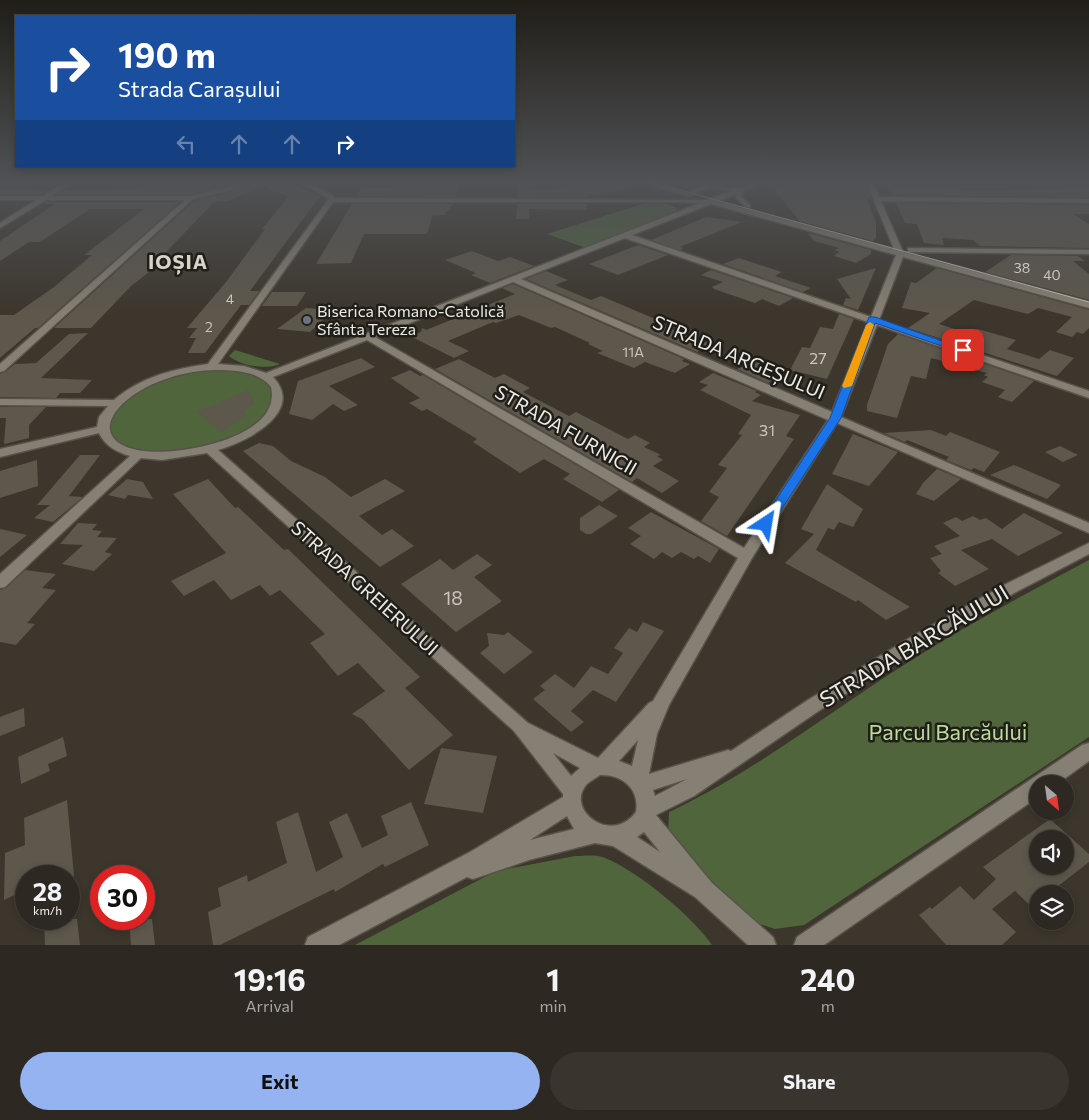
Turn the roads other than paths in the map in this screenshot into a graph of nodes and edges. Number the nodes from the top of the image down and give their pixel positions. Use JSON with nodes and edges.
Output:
{"nodes":[{"id":1,"x":161,"y":225,"type":"edge"},
{"id":2,"x":313,"y":225,"type":"edge"},
{"id":3,"x":650,"y":225,"type":"edge"},
{"id":4,"x":809,"y":225,"type":"edge"},
{"id":5,"x":815,"y":225,"type":"edge"},
{"id":6,"x":889,"y":225,"type":"edge"},
{"id":7,"x":624,"y":235,"type":"junction"},
{"id":8,"x":902,"y":250,"type":"junction"},
{"id":9,"x":1089,"y":252,"type":"edge"},
{"id":10,"x":513,"y":279,"type":"junction"},
{"id":11,"x":1089,"y":298,"type":"edge"},
{"id":12,"x":1089,"y":305,"type":"edge"},
{"id":13,"x":872,"y":319,"type":"junction"},
{"id":14,"x":367,"y":336,"type":"junction"},
{"id":15,"x":212,"y":367,"type":"junction"},
{"id":16,"x":0,"y":369,"type":"edge"},
{"id":17,"x":266,"y":376,"type":"junction"},
{"id":18,"x":1089,"y":395,"type":"edge"},
{"id":19,"x":0,"y":402,"type":"edge"},
{"id":20,"x":115,"y":403,"type":"junction"},
{"id":21,"x":835,"y":418,"type":"junction"},
{"id":22,"x":103,"y":428,"type":"junction"},
{"id":23,"x":210,"y":449,"type":"junction"},
{"id":24,"x":0,"y":453,"type":"edge"},
{"id":25,"x":139,"y":454,"type":"junction"},
{"id":26,"x":1089,"y":528,"type":"edge"},
{"id":27,"x":1089,"y":548,"type":"edge"},
{"id":28,"x":746,"y":556,"type":"junction"},
{"id":29,"x":0,"y":583,"type":"edge"},
{"id":30,"x":661,"y":703,"type":"junction"},
{"id":31,"x":520,"y":726,"type":"junction"},
{"id":32,"x":1089,"y":751,"type":"edge"},
{"id":33,"x":744,"y":752,"type":"junction"},
{"id":34,"x":600,"y":767,"type":"junction"},
{"id":35,"x":1054,"y":775,"type":"edge"},
{"id":36,"x":640,"y":783,"type":"junction"},
{"id":37,"x":1029,"y":792,"type":"edge"},
{"id":38,"x":572,"y":797,"type":"junction"},
{"id":39,"x":645,"y":813,"type":"junction"},
{"id":40,"x":594,"y":833,"type":"junction"},
{"id":41,"x":616,"y":836,"type":"junction"},
{"id":42,"x":442,"y":880,"type":"junction"},
{"id":43,"x":704,"y":891,"type":"junction"},
{"id":44,"x":316,"y":945,"type":"edge"},
{"id":45,"x":765,"y":945,"type":"edge"},
{"id":46,"x":805,"y":945,"type":"edge"}],
"edges":[{"from":1,"to":16,"type":"street"},
{"from":2,"to":15,"type":"street"},
{"from":3,"to":7,"type":"street"},
{"from":4,"to":8,"type":"street"},
{"from":5,"to":8,"type":"street"},
{"from":6,"to":8,"type":"street"},
{"from":7,"to":10,"type":"street"},
{"from":7,"to":13,"type":"street"},
{"from":8,"to":9,"type":"street"},
{"from":8,"to":11,"type":"street"},
{"from":8,"to":12,"type":"street"},
{"from":8,"to":13,"type":"street"},
{"from":10,"to":14,"type":"street"},
{"from":10,"to":21,"type":"street","name":"STRADA ARGEȘULUI"},
{"from":13,"to":18,"type":"street"},
{"from":13,"to":21,"type":"street"},
{"from":14,"to":17,"type":"street"},
{"from":14,"to":28,"type":"street","name":"STRADA FURNICII"},
{"from":15,"to":17,"type":"street"},
{"from":15,"to":20,"type":"street"},
{"from":17,"to":23,"type":"street"},
{"from":19,"to":20,"type":"street"},
{"from":20,"to":22,"type":"street"},
{"from":21,"to":26,"type":"street","name":"STRADA ARGEȘULUI"},
{"from":21,"to":28,"type":"street"},
{"from":22,"to":24,"type":"street"},
{"from":22,"to":25,"type":"street"},
{"from":23,"to":25,"type":"street"},
{"from":23,"to":31,"type":"street","name":"STRADA GREIERULUI"},
{"from":25,"to":29,"type":"street"},
{"from":27,"to":33,"type":"street","name":"STRADA BARCĂULUI"},
{"from":28,"to":30,"type":"street"},
{"from":30,"to":34,"type":"street"},
{"from":30,"to":36,"type":"street"},
{"from":31,"to":34,"type":"street","name":"STRADA GREIERULUI"},
{"from":31,"to":38,"type":"street","name":"STRADA GREIERULUI"},
{"from":32,"to":35,"type":"street"},
{"from":33,"to":36,"type":"street","name":"STRADA BARCĂULUI"},
{"from":33,"to":39,"type":"street","name":"STRADA BARCĂULUI"},
{"from":34,"to":36,"type":"street"},
{"from":34,"to":38,"type":"street"},
{"from":36,"to":39,"type":"street"},
{"from":37,"to":46,"type":"street"},
{"from":38,"to":40,"type":"street"},
{"from":38,"to":42,"type":"street"},
{"from":39,"to":41,"type":"street"},
{"from":39,"to":43,"type":"street"},
{"from":40,"to":41,"type":"street"},
{"from":40,"to":42,"type":"street"},
{"from":41,"to":43,"type":"street"},
{"from":42,"to":44,"type":"street"},
{"from":43,"to":45,"type":"street"}]}
